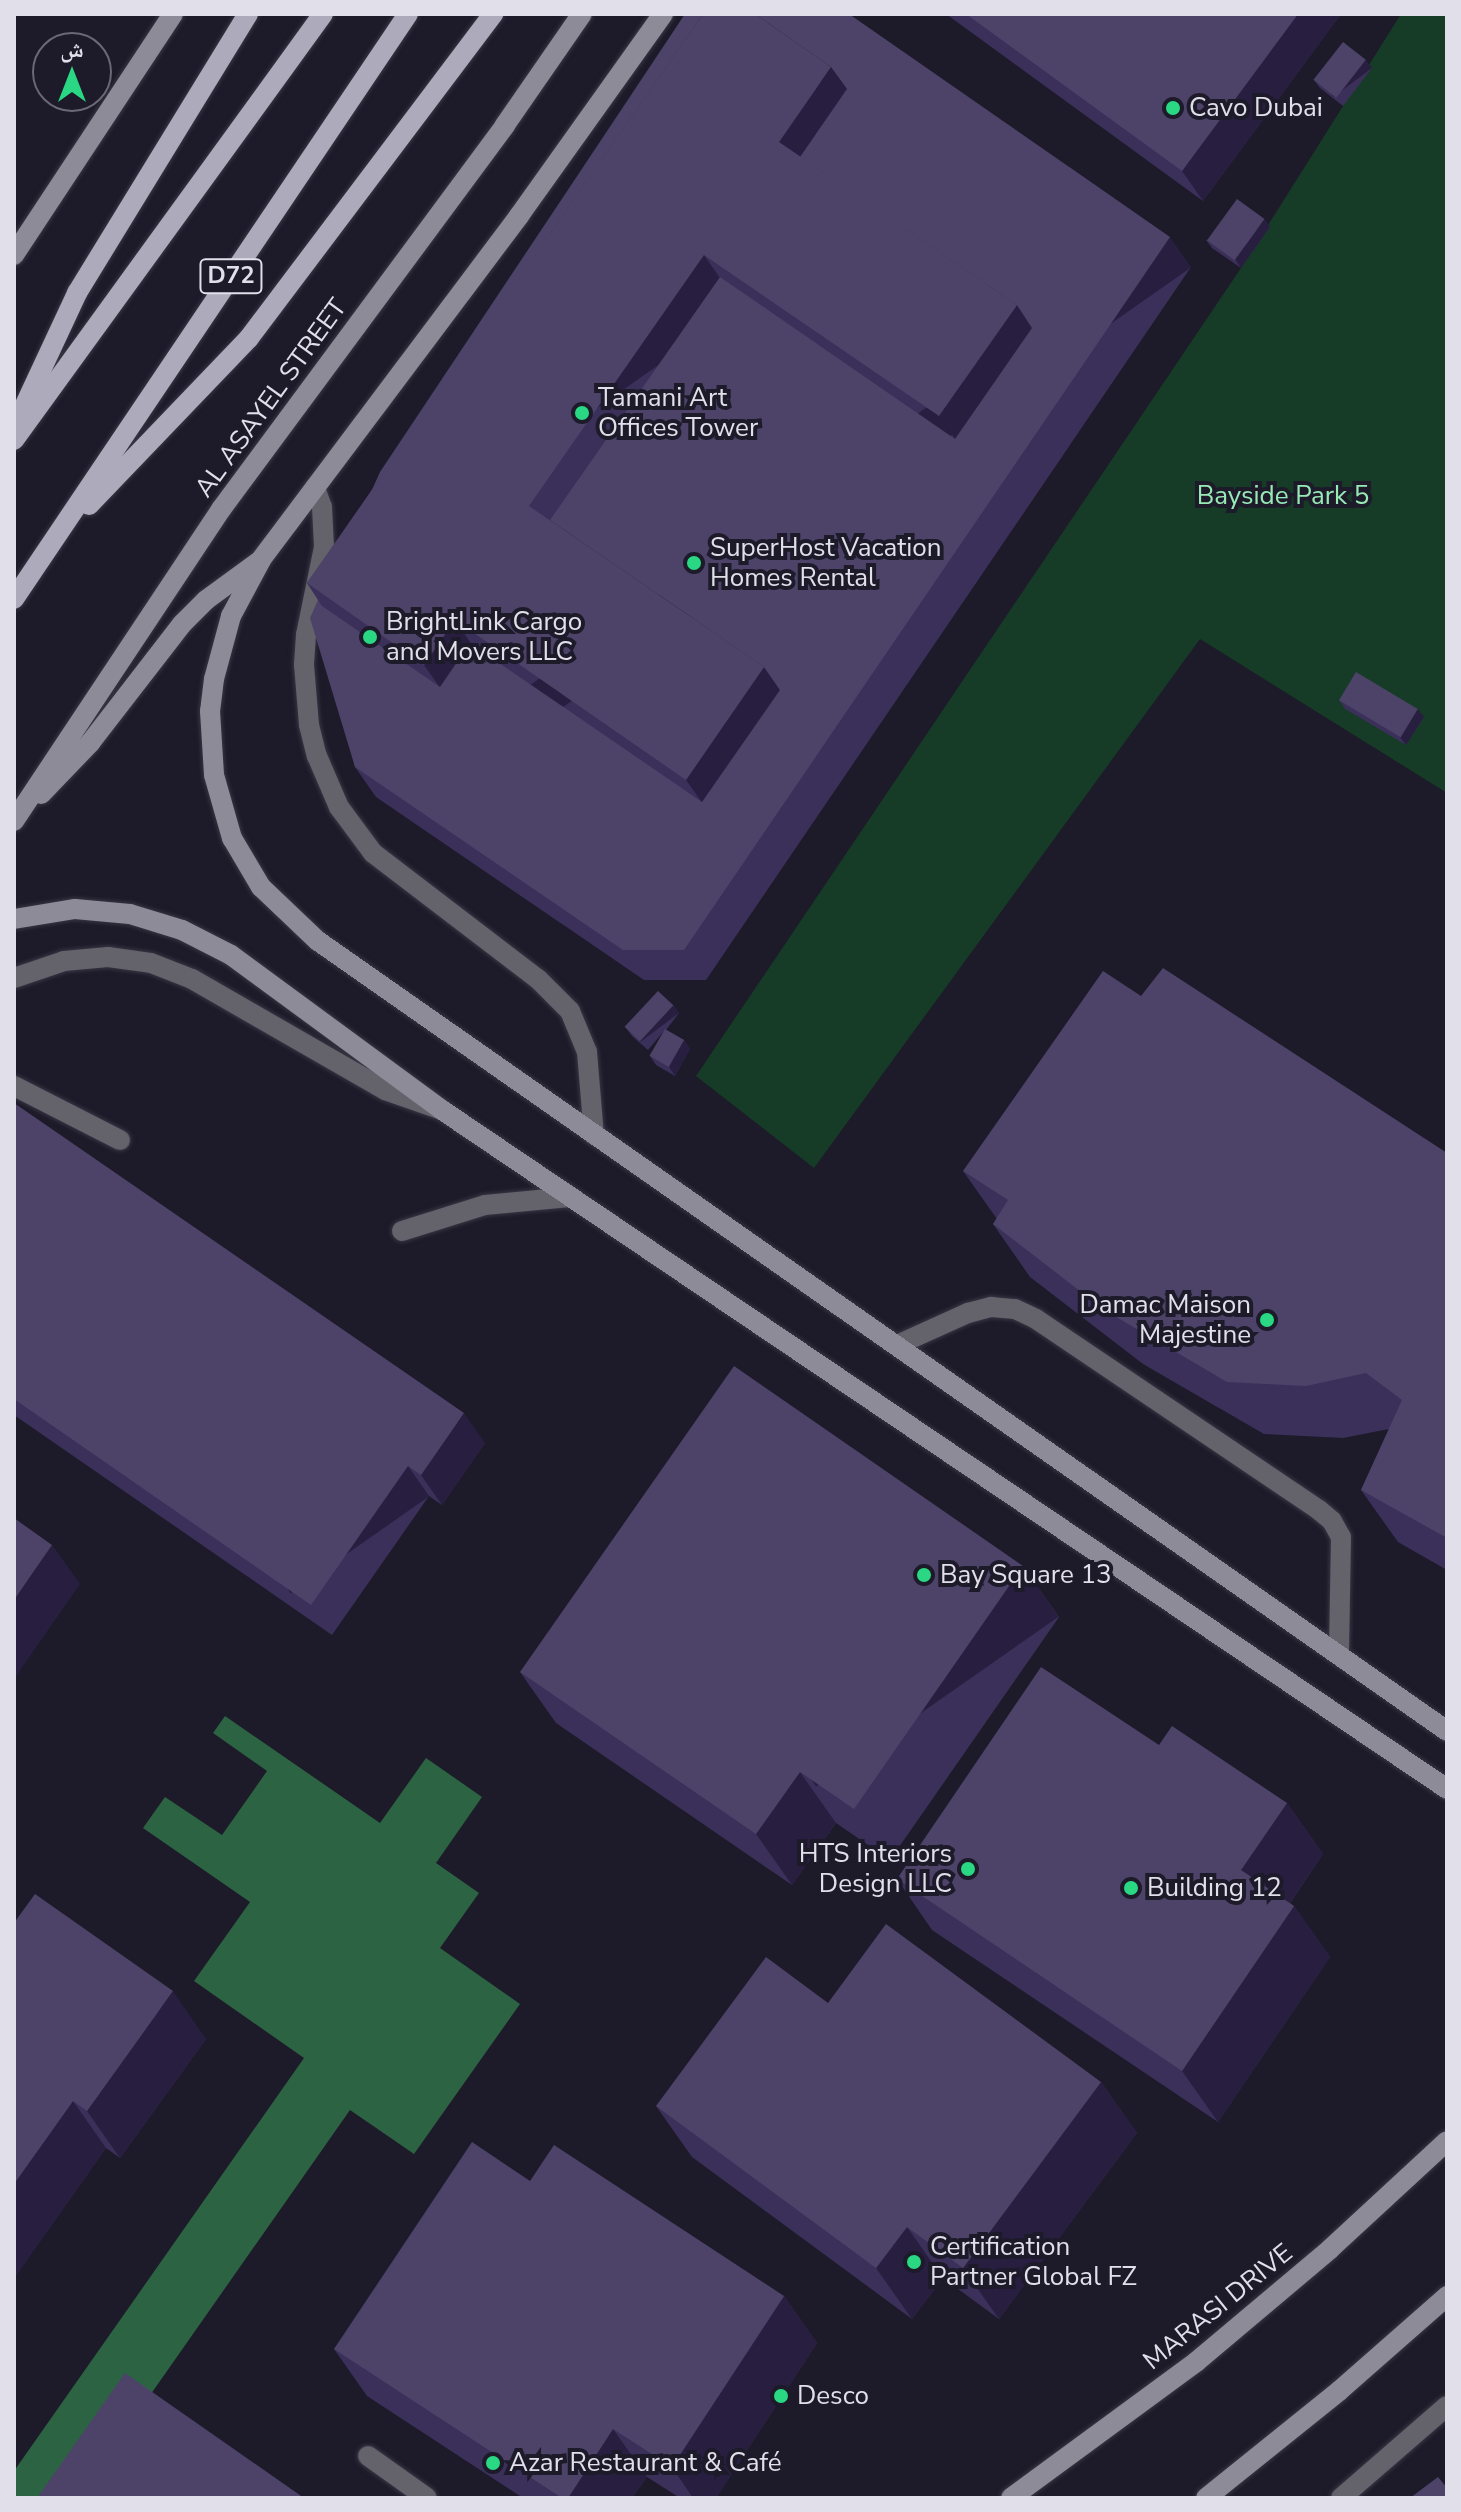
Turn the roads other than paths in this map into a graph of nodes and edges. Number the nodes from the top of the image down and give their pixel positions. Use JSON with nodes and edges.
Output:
{"nodes":[{"id":1,"x":173,"y":14,"type":"edge"},
{"id":2,"x":248,"y":14,"type":"edge"},
{"id":3,"x":323,"y":14,"type":"edge"},
{"id":4,"x":408,"y":14,"type":"edge"},
{"id":5,"x":493,"y":14,"type":"edge"},
{"id":6,"x":582,"y":14,"type":"edge"},
{"id":7,"x":663,"y":14,"type":"edge"},
{"id":8,"x":14,"y":255,"type":"edge"},
{"id":9,"x":14,"y":428,"type":"edge"},
{"id":10,"x":14,"y":440,"type":"edge"},
{"id":11,"x":315,"y":488,"type":"junction"},
{"id":12,"x":55,"y":539,"type":"junction"},
{"id":13,"x":261,"y":560,"type":"junction"},
{"id":14,"x":14,"y":599,"type":"edge"},
{"id":15,"x":18,"y":815,"type":"edge"},
{"id":16,"x":14,"y":919,"type":"edge"},
{"id":17,"x":14,"y":978,"type":"edge"},
{"id":18,"x":14,"y":1086,"type":"edge"},
{"id":19,"x":442,"y":1110,"type":"junction"},
{"id":20,"x":594,"y":1135,"type":"junction"},
{"id":21,"x":120,"y":1140,"type":"dead end"},
{"id":22,"x":570,"y":1197,"type":"junction"},
{"id":23,"x":402,"y":1231,"type":"dead end"},
{"id":24,"x":897,"y":1345,"type":"junction"},
{"id":25,"x":1339,"y":1654,"type":"junction"},
{"id":26,"x":1447,"y":1731,"type":"edge"},
{"id":27,"x":1447,"y":1789,"type":"edge"},
{"id":28,"x":1447,"y":2141,"type":"edge"},
{"id":29,"x":1447,"y":2296,"type":"edge"},
{"id":30,"x":1447,"y":2406,"type":"edge"},
{"id":31,"x":368,"y":2456,"type":"dead end"},
{"id":32,"x":427,"y":2498,"type":"edge"},
{"id":33,"x":1011,"y":2498,"type":"edge"},
{"id":34,"x":1206,"y":2498,"type":"edge"},
{"id":35,"x":1341,"y":2498,"type":"edge"}],
"edges":[{"from":1,"to":8,"type":"street"},
{"from":2,"to":9,"type":"main road"},
{"from":3,"to":10,"type":"main road"},
{"from":4,"to":12,"type":"main road","number":"D72"},
{"from":5,"to":12,"type":"main road"},
{"from":6,"to":15,"type":"street","name":"AL ASAYEL STREET"},
{"from":7,"to":11,"type":"street"},
{"from":11,"to":13,"type":"street"},
{"from":11,"to":20,"type":"lane"},
{"from":12,"to":14,"type":"main road","number":"D72"},
{"from":13,"to":15,"type":"street"},
{"from":13,"to":20,"type":"street"},
{"from":16,"to":19,"type":"street"},
{"from":17,"to":19,"type":"lane"},
{"from":18,"to":21,"type":"lane"},
{"from":19,"to":22,"type":"street"},
{"from":20,"to":24,"type":"street"},
{"from":22,"to":23,"type":"lane"},
{"from":22,"to":27,"type":"street"},
{"from":24,"to":25,"type":"street"},
{"from":24,"to":25,"type":"lane"},
{"from":25,"to":26,"type":"street"},
{"from":28,"to":33,"type":"street","name":"MARASI DRIVE"},
{"from":29,"to":34,"type":"street"},
{"from":30,"to":35,"type":"lane"},
{"from":31,"to":32,"type":"lane"}]}
